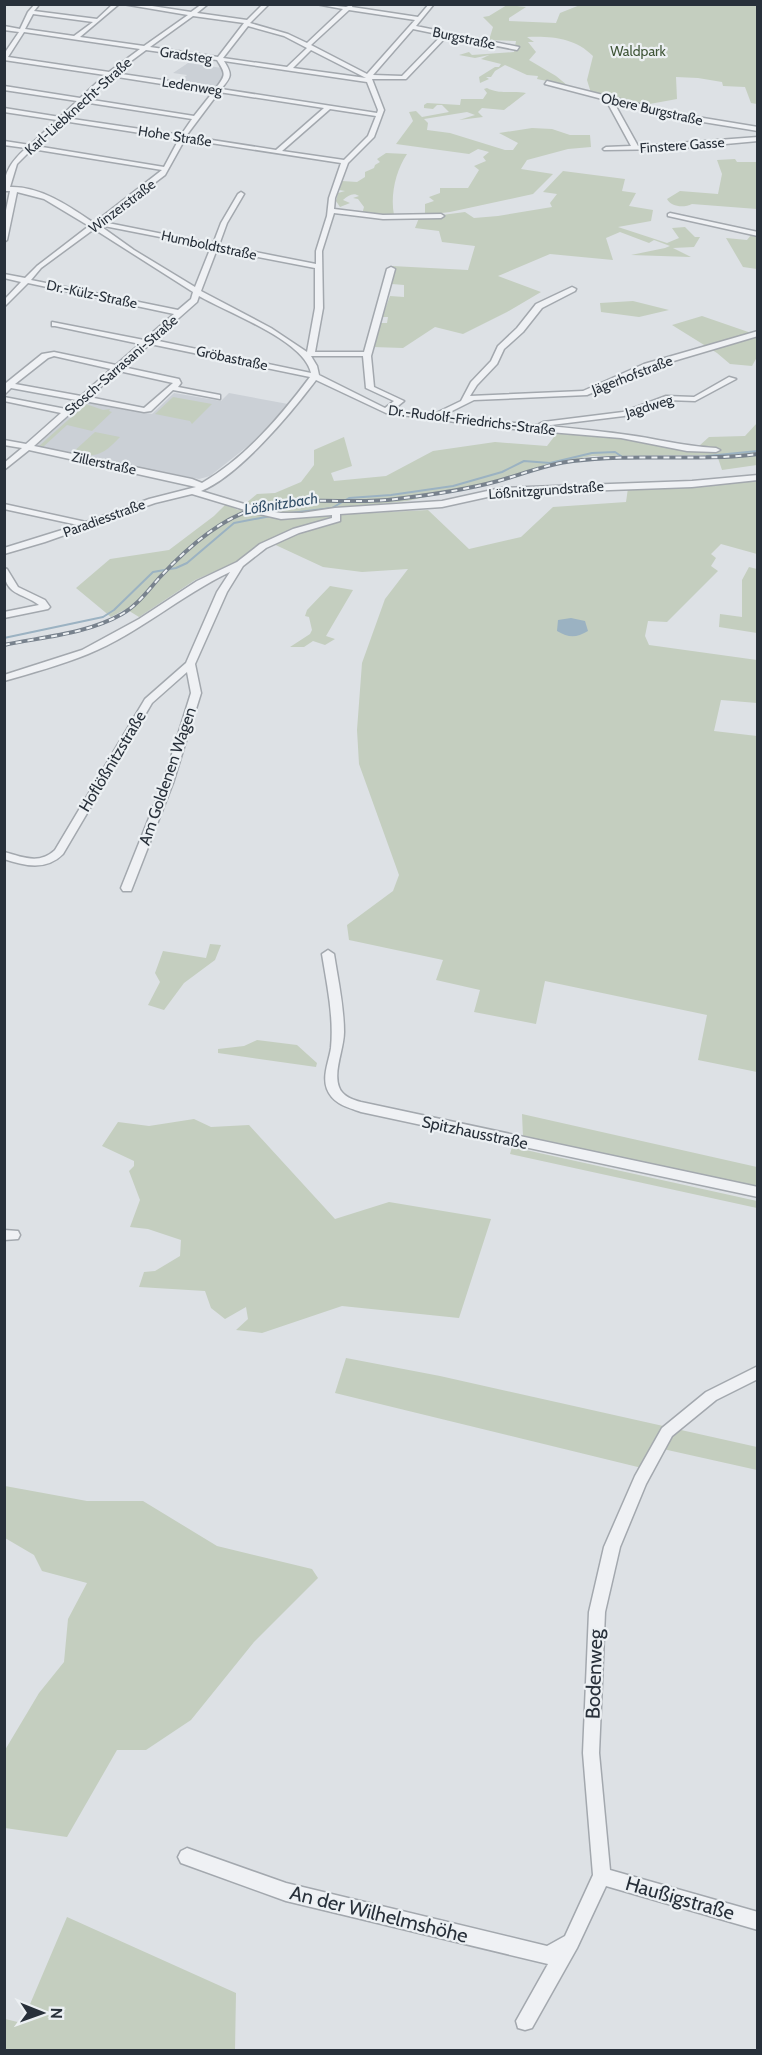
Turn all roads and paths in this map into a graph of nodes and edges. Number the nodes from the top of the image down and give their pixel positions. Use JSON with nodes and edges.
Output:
{"nodes":[{"id":1,"x":37,"y":4,"type":"edge"},
{"id":2,"x":117,"y":4,"type":"edge"},
{"id":3,"x":125,"y":4,"type":"edge"},
{"id":4,"x":206,"y":4,"type":"edge"},
{"id":5,"x":267,"y":4,"type":"edge"},
{"id":6,"x":318,"y":4,"type":"edge"},
{"id":7,"x":432,"y":4,"type":"edge"},
{"id":8,"x":350,"y":7,"type":"edge"},
{"id":9,"x":31,"y":12,"type":"junction"},
{"id":10,"x":192,"y":14,"type":"junction"},
{"id":11,"x":420,"y":19,"type":"junction"},
{"id":12,"x":98,"y":21,"type":"junction"},
{"id":13,"x":247,"y":23,"type":"junction"},
{"id":14,"x":412,"y":27,"type":"junction"},
{"id":15,"x":4,"y":28,"type":"edge"},
{"id":16,"x":22,"y":31,"type":"junction"},
{"id":17,"x":446,"y":34,"type":"junction"},
{"id":18,"x":75,"y":38,"type":"junction"},
{"id":19,"x":309,"y":46,"type":"junction"},
{"id":20,"x":517,"y":48,"type":"dead end"},
{"id":21,"x":143,"y":49,"type":"junction"},
{"id":22,"x":4,"y":58,"type":"edge"},
{"id":23,"x":220,"y":60,"type":"junction"},
{"id":24,"x":287,"y":70,"type":"junction"},
{"id":25,"x":110,"y":74,"type":"junction"},
{"id":26,"x":367,"y":78,"type":"junction"},
{"id":27,"x":548,"y":83,"type":"dead end"},
{"id":28,"x":4,"y":88,"type":"edge"},
{"id":29,"x":219,"y":90,"type":"junction"},
{"id":30,"x":609,"y":99,"type":"junction"},
{"id":31,"x":82,"y":100,"type":"junction"},
{"id":32,"x":329,"y":107,"type":"junction"},
{"id":33,"x":4,"y":110,"type":"edge"},
{"id":34,"x":379,"y":115,"type":"junction"},
{"id":35,"x":62,"y":118,"type":"junction"},
{"id":36,"x":196,"y":118,"type":"junction"},
{"id":37,"x":758,"y":129,"type":"edge"},
{"id":38,"x":182,"y":137,"type":"junction"},
{"id":39,"x":758,"y":139,"type":"edge"},
{"id":40,"x":4,"y":143,"type":"edge"},
{"id":41,"x":31,"y":147,"type":"junction"},
{"id":42,"x":636,"y":148,"type":"junction"},
{"id":43,"x":606,"y":149,"type":"dead end"},
{"id":44,"x":277,"y":152,"type":"junction"},
{"id":45,"x":345,"y":162,"type":"junction"},
{"id":46,"x":166,"y":169,"type":"junction"},
{"id":47,"x":5,"y":189,"type":"edge"},
{"id":48,"x":14,"y":189,"type":"junction"},
{"id":49,"x":240,"y":194,"type":"dead end"},
{"id":50,"x":330,"y":211,"type":"junction"},
{"id":51,"x":670,"y":215,"type":"dead end"},
{"id":52,"x":441,"y":216,"type":"dead end"},
{"id":53,"x":97,"y":224,"type":"junction"},
{"id":54,"x":758,"y":234,"type":"edge"},
{"id":55,"x":4,"y":240,"type":"edge"},
{"id":56,"x":215,"y":246,"type":"junction"},
{"id":57,"x":320,"y":267,"type":"junction"},
{"id":58,"x":391,"y":269,"type":"dead end"},
{"id":59,"x":4,"y":276,"type":"edge"},
{"id":60,"x":26,"y":280,"type":"junction"},
{"id":61,"x":572,"y":289,"type":"dead end"},
{"id":62,"x":199,"y":292,"type":"junction"},
{"id":63,"x":4,"y":305,"type":"edge"},
{"id":64,"x":180,"y":313,"type":"junction"},
{"id":65,"x":55,"y":324,"type":"dead end"},
{"id":66,"x":758,"y":333,"type":"edge"},
{"id":67,"x":148,"y":342,"type":"junction"},
{"id":68,"x":308,"y":353,"type":"junction"},
{"id":69,"x":368,"y":354,"type":"junction"},
{"id":70,"x":117,"y":368,"type":"junction"},
{"id":71,"x":315,"y":376,"type":"junction"},
{"id":72,"x":732,"y":379,"type":"dead end"},
{"id":73,"x":6,"y":388,"type":"edge"},
{"id":74,"x":172,"y":388,"type":"junction"},
{"id":75,"x":217,"y":397,"type":"dead end"},
{"id":76,"x":4,"y":399,"type":"edge"},
{"id":77,"x":83,"y":399,"type":"junction"},
{"id":78,"x":464,"y":400,"type":"junction"},
{"id":79,"x":386,"y":411,"type":"junction"},
{"id":80,"x":68,"y":412,"type":"junction"},
{"id":81,"x":435,"y":416,"type":"junction"},
{"id":82,"x":527,"y":428,"type":"junction"},
{"id":83,"x":4,"y":442,"type":"edge"},
{"id":84,"x":28,"y":447,"type":"junction"},
{"id":85,"x":716,"y":450,"type":"dead end"},
{"id":86,"x":4,"y":468,"type":"edge"},
{"id":87,"x":758,"y":477,"type":"edge"},
{"id":88,"x":203,"y":487,"type":"junction"},
{"id":89,"x":193,"y":491,"type":"junction"},
{"id":90,"x":4,"y":506,"type":"edge"},
{"id":91,"x":335,"y":512,"type":"junction"},
{"id":92,"x":85,"y":524,"type":"junction"},
{"id":93,"x":4,"y":551,"type":"edge"},
{"id":94,"x":240,"y":564,"type":"junction"},
{"id":95,"x":4,"y":571,"type":"edge"},
{"id":96,"x":4,"y":615,"type":"edge"},
{"id":97,"x":190,"y":664,"type":"junction"},
{"id":98,"x":4,"y":678,"type":"edge"},
{"id":99,"x":4,"y":855,"type":"edge"},
{"id":100,"x":127,"y":888,"type":"dead end"},
{"id":101,"x":328,"y":954,"type":"dead end"},
{"id":102,"x":758,"y":1192,"type":"edge"},
{"id":103,"x":758,"y":1372,"type":"edge"},
{"id":104,"x":187,"y":1857,"type":"dead end"},
{"id":105,"x":602,"y":1876,"type":"junction"},
{"id":106,"x":758,"y":1921,"type":"edge"},
{"id":107,"x":570,"y":1942,"type":"junction"},
{"id":108,"x":525,"y":2021,"type":"dead end"}],
"edges":[{"from":1,"to":9,"type":"street"},
{"from":2,"to":12,"type":"street"},
{"from":3,"to":10,"type":"street"},
{"from":4,"to":10,"type":"street","name":"Karl-Liebknecht-Straße"},
{"from":5,"to":13,"type":"street"},
{"from":6,"to":8,"type":"street"},
{"from":7,"to":11,"type":"street"},
{"from":8,"to":11,"type":"street"},
{"from":8,"to":19,"type":"street"},
{"from":9,"to":12,"type":"street"},
{"from":9,"to":16,"type":"street"},
{"from":10,"to":13,"type":"street"},
{"from":10,"to":21,"type":"street","name":"Karl-Liebknecht-Straße"},
{"from":11,"to":14,"type":"street"},
{"from":12,"to":18,"type":"street"},
{"from":13,"to":19,"type":"street"},
{"from":13,"to":23,"type":"street"},
{"from":14,"to":17,"type":"street","name":"Burgstraße"},
{"from":14,"to":26,"type":"street"},
{"from":15,"to":16,"type":"street","name":"Gradsteg"},
{"from":16,"to":18,"type":"street","name":"Gradsteg"},
{"from":16,"to":22,"type":"street"},
{"from":17,"to":20,"type":"street","name":"Burgstraße"},
{"from":17,"to":26,"type":"street","name":"Gradsteg"},
{"from":18,"to":21,"type":"street","name":"Gradsteg"},
{"from":19,"to":24,"type":"street"},
{"from":19,"to":26,"type":"street"},
{"from":21,"to":23,"type":"street","name":"Gradsteg"},
{"from":21,"to":25,"type":"street","name":"Karl-Liebknecht-Straße"},
{"from":22,"to":25,"type":"street","name":"Ledenweg"},
{"from":23,"to":24,"type":"street","name":"Gradsteg"},
{"from":23,"to":29,"type":"street"},
{"from":24,"to":26,"type":"street","name":"Gradsteg"},
{"from":25,"to":29,"type":"street","name":"Ledenweg"},
{"from":25,"to":31,"type":"street","name":"Karl-Liebknecht-Straße"},
{"from":26,"to":34,"type":"street"},
{"from":27,"to":30,"type":"street","name":"Obere Burgstraße"},
{"from":28,"to":31,"type":"street"},
{"from":29,"to":32,"type":"street","name":"Ledenweg"},
{"from":29,"to":36,"type":"street","name":"Winzerstraße"},
{"from":30,"to":37,"type":"street","name":"Obere Burgstraße"},
{"from":30,"to":42,"type":"street"},
{"from":31,"to":35,"type":"street","name":"Karl-Liebknecht-Straße"},
{"from":31,"to":36,"type":"street"},
{"from":32,"to":34,"type":"street","name":"Ledenweg"},
{"from":32,"to":44,"type":"street"},
{"from":33,"to":35,"type":"street","name":"Hohe Straße"},
{"from":34,"to":45,"type":"street"},
{"from":35,"to":38,"type":"street","name":"Hohe Straße"},
{"from":35,"to":41,"type":"street","name":"Karl-Liebknecht-Straße"},
{"from":36,"to":38,"type":"street","name":"Winzerstraße"},
{"from":38,"to":44,"type":"street","name":"Hohe Straße"},
{"from":38,"to":46,"type":"street","name":"Winzerstraße"},
{"from":39,"to":42,"type":"street","name":"Finstere Gasse"},
{"from":40,"to":41,"type":"street"},
{"from":41,"to":46,"type":"street"},
{"from":41,"to":47,"type":"street","name":"Karl-Liebknecht-Straße"},
{"from":42,"to":43,"type":"street","name":"Finstere Gasse"},
{"from":44,"to":45,"type":"street","name":"Hohe Straße"},
{"from":45,"to":50,"type":"street"},
{"from":46,"to":53,"type":"street","name":"Winzerstraße"},
{"from":47,"to":48,"type":"street"},
{"from":48,"to":53,"type":"street"},
{"from":48,"to":55,"type":"street"},
{"from":49,"to":56,"type":"street","name":"Stosch-Sarrasani-Straße"},
{"from":50,"to":52,"type":"street"},
{"from":50,"to":57,"type":"street"},
{"from":51,"to":54,"type":"street"},
{"from":53,"to":56,"type":"street","name":"Humboldtstraße"},
{"from":53,"to":60,"type":"street","name":"Winzerstraße"},
{"from":53,"to":62,"type":"street"},
{"from":56,"to":57,"type":"street","name":"Humboldtstraße"},
{"from":56,"to":62,"type":"street","name":"Stosch-Sarrasani-Straße"},
{"from":57,"to":68,"type":"street"},
{"from":58,"to":69,"type":"street"},
{"from":59,"to":60,"type":"street","name":"Dr.-Külz-Straße"},
{"from":60,"to":63,"type":"street","name":"Winzerstraße"},
{"from":60,"to":64,"type":"street","name":"Dr.-Külz-Straße"},
{"from":61,"to":78,"type":"street"},
{"from":62,"to":64,"type":"street","name":"Stosch-Sarrasani-Straße"},
{"from":62,"to":68,"type":"street"},
{"from":64,"to":67,"type":"street","name":"Stosch-Sarrasani-Straße"},
{"from":65,"to":67,"type":"street","name":"Gröbastraße"},
{"from":66,"to":78,"type":"street","name":"Jägerhofstraße"},
{"from":67,"to":70,"type":"street","name":"Stosch-Sarrasani-Straße"},
{"from":67,"to":71,"type":"street","name":"Gröbastraße"},
{"from":68,"to":69,"type":"street"},
{"from":68,"to":71,"type":"street"},
{"from":69,"to":79,"type":"street"},
{"from":70,"to":73,"type":"street"},
{"from":70,"to":74,"type":"street"},
{"from":70,"to":77,"type":"street","name":"Stosch-Sarrasani-Straße"},
{"from":71,"to":79,"type":"street","name":"Dr.-Rudolf-Friedrichs-Straße"},
{"from":71,"to":88,"type":"street","name":"Paradiesstraße"},
{"from":72,"to":82,"type":"street","name":"Jagdweg"},
{"from":73,"to":77,"type":"street"},
{"from":74,"to":75,"type":"street"},
{"from":74,"to":77,"type":"street"},
{"from":76,"to":80,"type":"street"},
{"from":77,"to":80,"type":"street","name":"Stosch-Sarrasani-Straße"},
{"from":78,"to":81,"type":"street","name":"Jägerhofstraße"},
{"from":79,"to":81,"type":"street","name":"Dr.-Rudolf-Friedrichs-Straße"},
{"from":80,"to":84,"type":"street","name":"Stosch-Sarrasani-Straße"},
{"from":81,"to":82,"type":"street","name":"Dr.-Rudolf-Friedrichs-Straße"},
{"from":82,"to":85,"type":"street","name":"Dr.-Rudolf-Friedrichs-Straße"},
{"from":83,"to":84,"type":"street","name":"Zillerstraße"},
{"from":84,"to":86,"type":"street","name":"Stosch-Sarrasani-Straße"},
{"from":84,"to":88,"type":"street","name":"Zillerstraße"},
{"from":87,"to":91,"type":"street","name":"Lößnitzgrundstraße"},
{"from":88,"to":89,"type":"street","name":"Paradiesstraße"},
{"from":89,"to":91,"type":"street","name":"Lößnitzgrundstraße","bridge":true},
{"from":89,"to":92,"type":"street","name":"Paradiesstraße"},
{"from":90,"to":92,"type":"street"},
{"from":91,"to":94,"type":"street"},
{"from":92,"to":93,"type":"street","name":"Paradiesstraße"},
{"from":94,"to":97,"type":"street","name":"Hoflößnitzstraße"},
{"from":94,"to":98,"type":"street"},
{"from":95,"to":96,"type":"street"},
{"from":97,"to":99,"type":"street","name":"Hoflößnitzstraße"},
{"from":97,"to":100,"type":"street","name":"Am Goldenen Wagen"},
{"from":101,"to":102,"type":"street","name":"Spitzhausstraße"},
{"from":103,"to":105,"type":"street","name":"Bodenweg"},
{"from":104,"to":107,"type":"street","name":"An der Wilhelmshöhe"},
{"from":105,"to":106,"type":"street","name":"Haußigstraße"},
{"from":105,"to":107,"type":"street"},
{"from":107,"to":108,"type":"street"}]}
